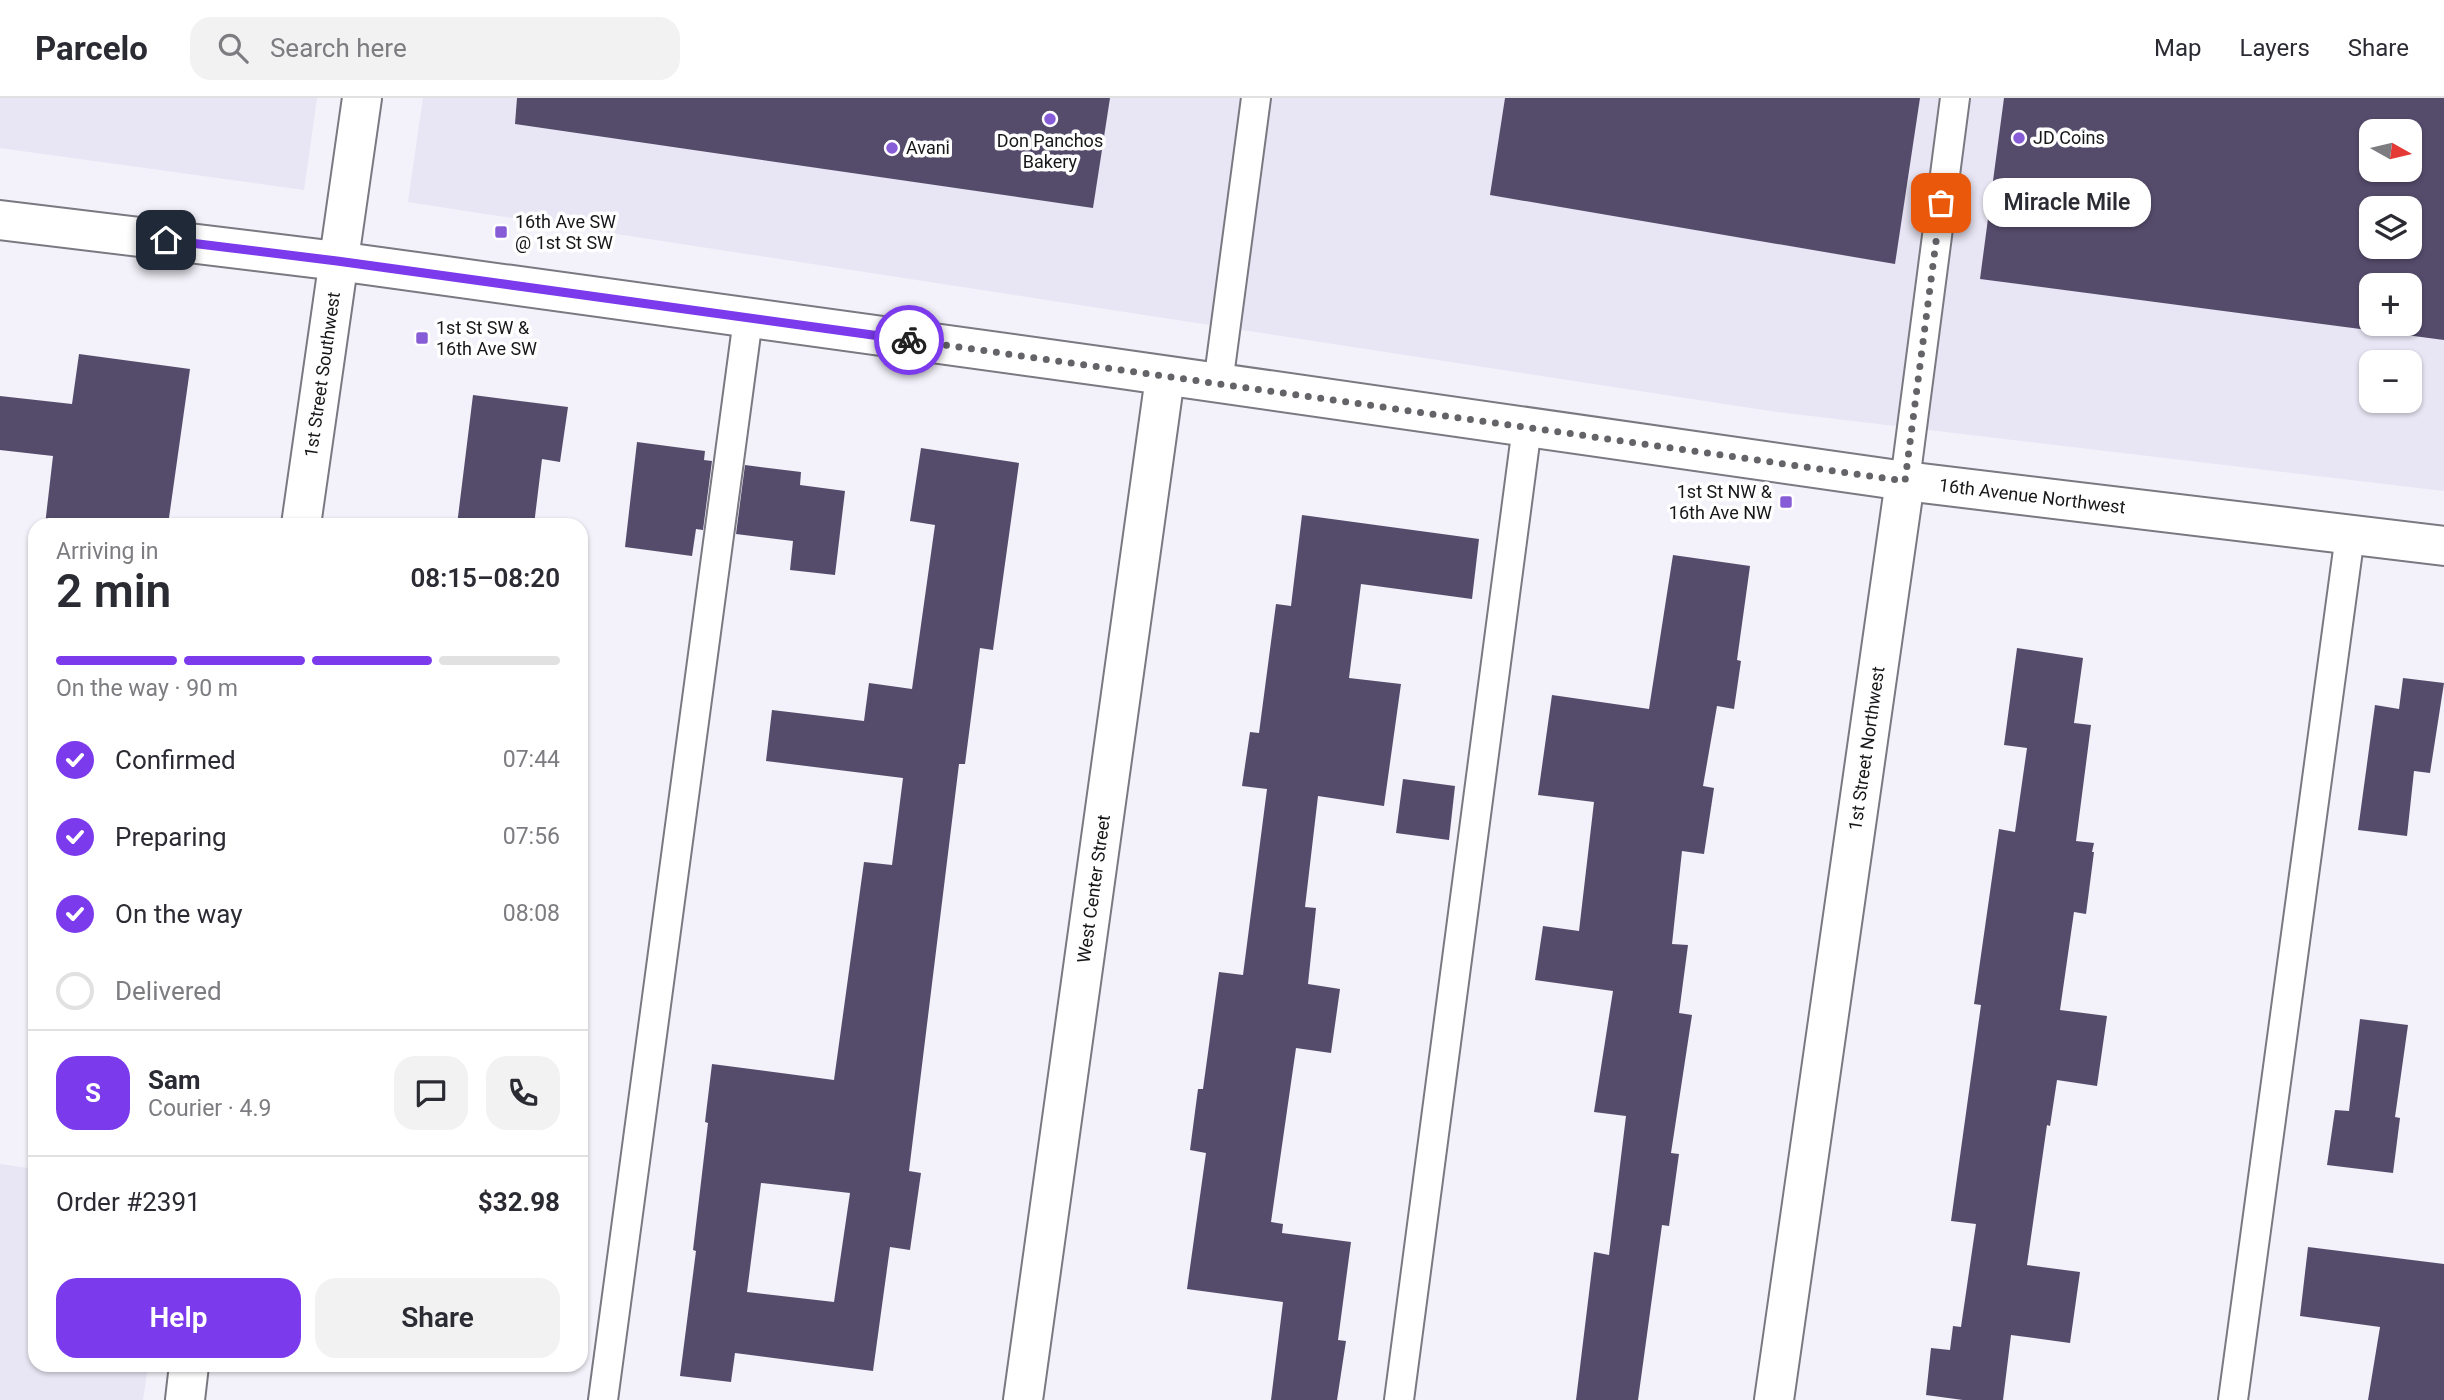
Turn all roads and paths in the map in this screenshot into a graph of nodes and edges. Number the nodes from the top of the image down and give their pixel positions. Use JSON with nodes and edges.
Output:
{"nodes":[{"id":1,"x":362,"y":98,"type":"edge"},
{"id":2,"x":1256,"y":98,"type":"edge"},
{"id":3,"x":1955,"y":98,"type":"edge"},
{"id":4,"x":0,"y":220,"type":"edge"},
{"id":5,"x":337,"y":261,"type":"junction"},
{"id":6,"x":748,"y":319,"type":"junction"},
{"id":7,"x":1165,"y":377,"type":"junction"},
{"id":8,"x":1218,"y":384,"type":"junction"},
{"id":9,"x":1527,"y":428,"type":"junction"},
{"id":10,"x":1905,"y":481,"type":"junction"},
{"id":11,"x":302,"y":518,"type":"edge"},
{"id":12,"x":2350,"y":534,"type":"junction"},
{"id":13,"x":2444,"y":546,"type":"edge"},
{"id":14,"x":188,"y":1372,"type":"edge"},
{"id":15,"x":184,"y":1400,"type":"edge"},
{"id":16,"x":603,"y":1400,"type":"edge"},
{"id":17,"x":1023,"y":1400,"type":"edge"},
{"id":18,"x":1399,"y":1400,"type":"edge"},
{"id":19,"x":1774,"y":1400,"type":"edge"},
{"id":20,"x":2233,"y":1400,"type":"edge"}],
"edges":[{"from":1,"to":5,"type":"street","name":"1st Street Southwest"},
{"from":2,"to":8,"type":"lane"},
{"from":3,"to":10,"type":"lane","name":"1st Street Northwest"},
{"from":4,"to":5,"type":"street","name":"16th Avenue Northwest"},
{"from":5,"to":6,"type":"street","name":"16th Avenue Northwest"},
{"from":5,"to":11,"type":"street","name":"1st Street Southwest"},
{"from":6,"to":7,"type":"street","name":"16th Avenue Northwest"},
{"from":6,"to":16,"type":"lane"},
{"from":7,"to":8,"type":"street","name":"16th Avenue Northwest"},
{"from":7,"to":17,"type":"street","name":"West Center Street"},
{"from":8,"to":9,"type":"street","name":"16th Avenue Northwest"},
{"from":9,"to":10,"type":"street","name":"16th Avenue Northwest"},
{"from":9,"to":18,"type":"lane"},
{"from":10,"to":12,"type":"street","name":"16th Avenue Northwest"},
{"from":10,"to":19,"type":"street","name":"1st Street Northwest"},
{"from":12,"to":13,"type":"street","name":"16th Avenue Northwest"},
{"from":12,"to":20,"type":"lane"},
{"from":14,"to":15,"type":"street"}]}
